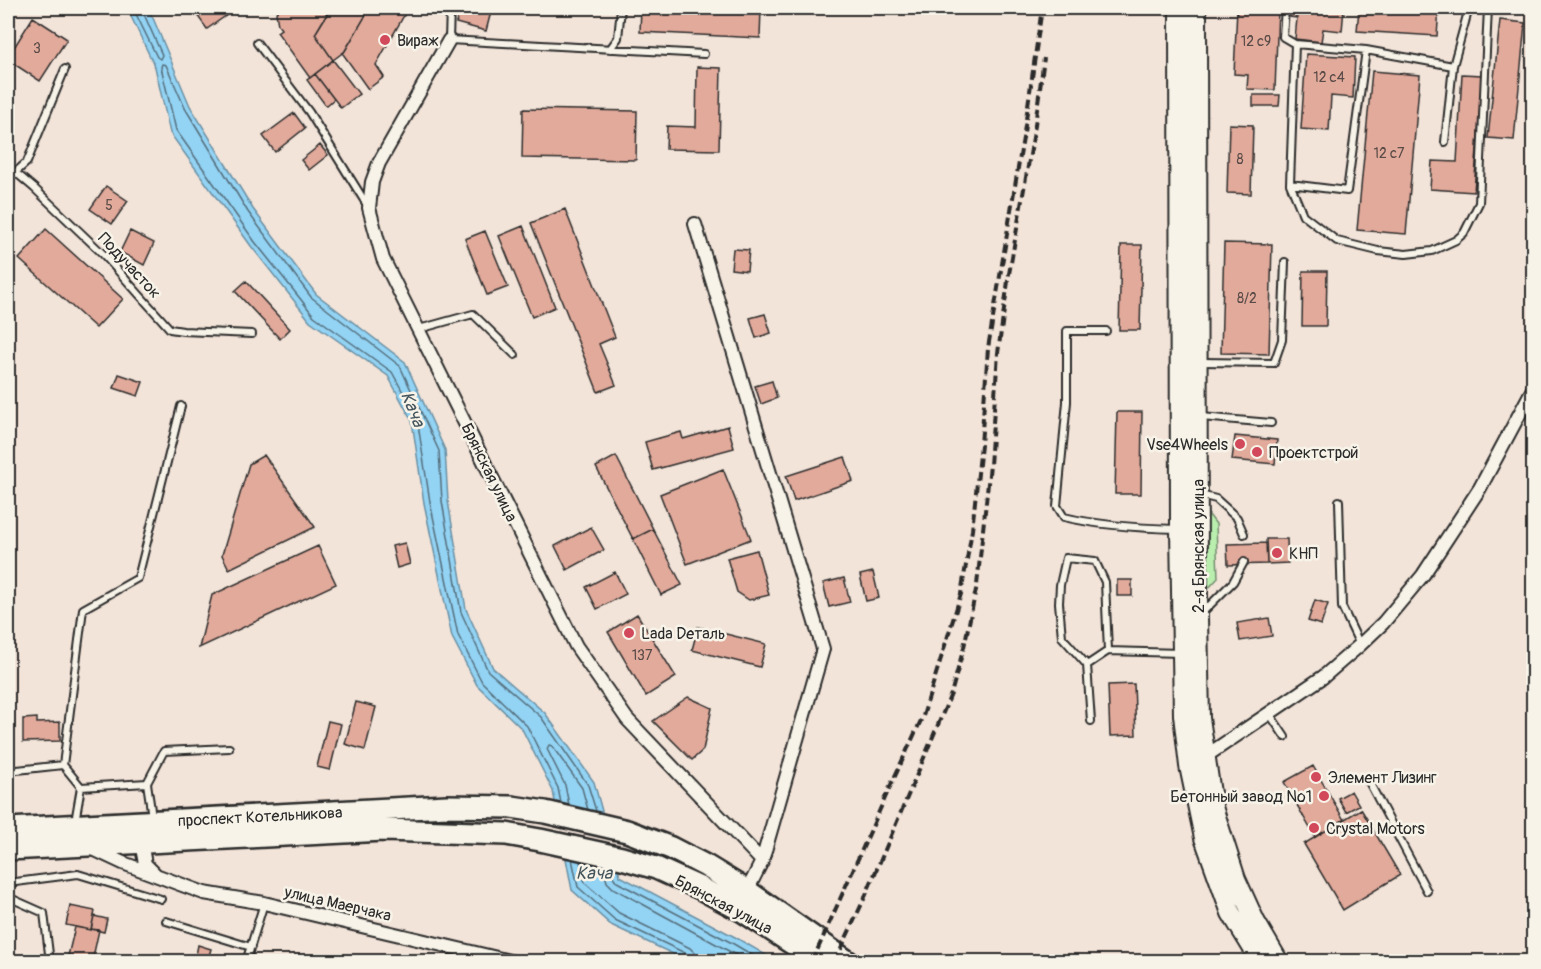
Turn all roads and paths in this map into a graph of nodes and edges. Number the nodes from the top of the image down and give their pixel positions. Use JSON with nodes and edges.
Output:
{"nodes":[{"id":1,"x":450,"y":8,"type":"edge"},
{"id":2,"x":621,"y":8,"type":"edge"},
{"id":3,"x":1179,"y":8,"type":"edge"},
{"id":4,"x":1197,"y":8,"type":"edge"},
{"id":5,"x":1285,"y":8,"type":"edge"},
{"id":6,"x":1469,"y":8,"type":"edge"},
{"id":7,"x":1488,"y":8,"type":"edge"},
{"id":8,"x":449,"y":40,"type":"junction"},
{"id":9,"x":257,"y":43,"type":"dead end"},
{"id":10,"x":1295,"y":44,"type":"junction"},
{"id":11,"x":610,"y":49,"type":"junction"},
{"id":12,"x":1366,"y":51,"type":"junction"},
{"id":13,"x":704,"y":54,"type":"dead end"},
{"id":14,"x":1453,"y":66,"type":"junction"},
{"id":15,"x":65,"y":69,"type":"dead end"},
{"id":16,"x":1445,"y":142,"type":"dead end"},
{"id":17,"x":8,"y":166,"type":"edge"},
{"id":18,"x":15,"y":172,"type":"junction"},
{"id":19,"x":1290,"y":184,"type":"junction"},
{"id":20,"x":369,"y":208,"type":"junction"},
{"id":21,"x":695,"y":224,"type":"dead end"},
{"id":22,"x":1285,"y":262,"type":"dead end"},
{"id":23,"x":418,"y":329,"type":"junction"},
{"id":24,"x":1106,"y":331,"type":"dead end"},
{"id":25,"x":252,"y":334,"type":"dead end"},
{"id":26,"x":515,"y":355,"type":"dead end"},
{"id":27,"x":1197,"y":362,"type":"junction"},
{"id":28,"x":1533,"y":387,"type":"edge"},
{"id":29,"x":181,"y":406,"type":"dead end"},
{"id":30,"x":1197,"y":417,"type":"junction"},
{"id":31,"x":1271,"y":423,"type":"dead end"},
{"id":32,"x":1198,"y":495,"type":"junction"},
{"id":33,"x":1339,"y":501,"type":"dead end"},
{"id":34,"x":1180,"y":529,"type":"junction"},
{"id":35,"x":1244,"y":534,"type":"dead end"},
{"id":36,"x":1244,"y":562,"type":"dead end"},
{"id":37,"x":1198,"y":617,"type":"junction"},
{"id":38,"x":1360,"y":645,"type":"junction"},
{"id":39,"x":1108,"y":651,"type":"junction"},
{"id":40,"x":1182,"y":653,"type":"junction"},
{"id":41,"x":1087,"y":665,"type":"junction"},
{"id":42,"x":1269,"y":712,"type":"junction"},
{"id":43,"x":1091,"y":721,"type":"dead end"},
{"id":44,"x":1286,"y":737,"type":"dead end"},
{"id":45,"x":229,"y":748,"type":"dead end"},
{"id":46,"x":1206,"y":756,"type":"junction"},
{"id":47,"x":63,"y":765,"type":"junction"},
{"id":48,"x":8,"y":771,"type":"edge"},
{"id":49,"x":1369,"y":782,"type":"dead end"},
{"id":50,"x":147,"y":783,"type":"junction"},
{"id":51,"x":81,"y":787,"type":"junction"},
{"id":52,"x":545,"y":812,"type":"joint"},
{"id":53,"x":152,"y":821,"type":"junction"},
{"id":54,"x":74,"y":825,"type":"junction"},
{"id":55,"x":540,"y":840,"type":"joint"},
{"id":56,"x":141,"y":842,"type":"junction"},
{"id":57,"x":8,"y":845,"type":"edge"},
{"id":58,"x":84,"y":845,"type":"junction"},
{"id":59,"x":762,"y":861,"type":"junction"},
{"id":60,"x":155,"y":875,"type":"junction"},
{"id":61,"x":8,"y":883,"type":"edge"},
{"id":62,"x":747,"y":891,"type":"junction"},
{"id":63,"x":1427,"y":891,"type":"dead end"},
{"id":64,"x":8,"y":897,"type":"edge"},
{"id":65,"x":162,"y":899,"type":"dead end"},
{"id":66,"x":264,"y":903,"type":"junction"},
{"id":67,"x":166,"y":921,"type":"dead end"},
{"id":68,"x":251,"y":947,"type":"junction"},
{"id":69,"x":490,"y":958,"type":"edge"},
{"id":70,"x":50,"y":962,"type":"edge"},
{"id":71,"x":246,"y":962,"type":"edge"},
{"id":72,"x":514,"y":962,"type":"edge"},
{"id":73,"x":821,"y":962,"type":"edge"},
{"id":74,"x":848,"y":962,"type":"edge"},
{"id":75,"x":1261,"y":962,"type":"edge"},
{"id":76,"x":1279,"y":962,"type":"edge"}],
"edges":[{"from":1,"to":8,"type":"lane"},
{"from":2,"to":11,"type":"lane"},
{"from":3,"to":34,"type":"main road","name":"2-я Брянская улица"},
{"from":4,"to":27,"type":"main road","name":"2-я Брянская улица"},
{"from":5,"to":10,"type":"lane"},
{"from":6,"to":14,"type":"lane"},
{"from":7,"to":19,"type":"lane"},
{"from":8,"to":11,"type":"lane"},
{"from":8,"to":20,"type":"street","name":"Брянская улица"},
{"from":9,"to":20,"type":"lane"},
{"from":10,"to":12,"type":"lane"},
{"from":10,"to":19,"type":"lane"},
{"from":11,"to":13,"type":"lane"},
{"from":12,"to":14,"type":"lane"},
{"from":12,"to":19,"type":"lane"},
{"from":14,"to":16,"type":"lane"},
{"from":15,"to":18,"type":"lane"},
{"from":17,"to":18,"type":"lane","name":"Подучасток"},
{"from":18,"to":25,"type":"lane","name":"Подучасток"},
{"from":20,"to":23,"type":"street","name":"Брянская улица"},
{"from":21,"to":59,"type":"street","name":"Брянская улица"},
{"from":22,"to":27,"type":"lane"},
{"from":23,"to":26,"type":"lane"},
{"from":23,"to":59,"type":"street","name":"Брянская улица"},
{"from":24,"to":34,"type":"lane"},
{"from":27,"to":30,"type":"main road","name":"2-я Брянская улица"},
{"from":28,"to":38,"type":"street"},
{"from":29,"to":47,"type":"lane"},
{"from":30,"to":31,"type":"lane"},
{"from":30,"to":32,"type":"main road","name":"2-я Брянская улица"},
{"from":32,"to":35,"type":"lane"},
{"from":32,"to":37,"type":"main road","name":"2-я Брянская улица"},
{"from":33,"to":38,"type":"lane"},
{"from":34,"to":40,"type":"main road","name":"2-я Брянская улица"},
{"from":36,"to":37,"type":"lane"},
{"from":37,"to":46,"type":"main road","name":"2-я Брянская улица"},
{"from":38,"to":42,"type":"street"},
{"from":39,"to":40,"type":"lane"},
{"from":39,"to":41,"type":"lane"},
{"from":39,"to":41,"type":"lane"},
{"from":40,"to":75,"type":"main road","name":"2-я Брянская улица"},
{"from":41,"to":43,"type":"lane"},
{"from":42,"to":44,"type":"lane"},
{"from":42,"to":46,"type":"street"},
{"from":45,"to":50,"type":"lane"},
{"from":46,"to":76,"type":"main road","name":"2-я Брянская улица"},
{"from":47,"to":48,"type":"lane"},
{"from":47,"to":51,"type":"lane"},
{"from":49,"to":63,"type":"lane"},
{"from":50,"to":51,"type":"lane"},
{"from":50,"to":53,"type":"lane"},
{"from":51,"to":54,"type":"lane"},
{"from":52,"to":53,"type":"highway","name":"проспект Котельникова"},
{"from":52,"to":62,"type":"highway","name":"Брянская улица"},
{"from":53,"to":54,"type":"highway","name":"проспект Котельникова"},
{"from":54,"to":57,"type":"highway","name":"проспект Котельникова"},
{"from":55,"to":56,"type":"highway","name":"проспект Котельникова"},
{"from":55,"to":73,"type":"highway","name":"Брянская улица"},
{"from":56,"to":58,"type":"highway","name":"проспект Котельникова"},
{"from":56,"to":60,"type":"street"},
{"from":57,"to":58,"type":"highway","name":"проспект Котельникова"},
{"from":58,"to":60,"type":"street","name":"улица Маерчака"},
{"from":59,"to":62,"type":"street","name":"Брянская улица"},
{"from":60,"to":66,"type":"street","name":"улица Маерчака"},
{"from":61,"to":65,"type":"lane"},
{"from":62,"to":74,"type":"highway","name":"Брянская улица"},
{"from":64,"to":70,"type":"lane"},
{"from":66,"to":68,"type":"lane"},
{"from":66,"to":69,"type":"street","name":"улица Маерчака"},
{"from":67,"to":68,"type":"lane"},
{"from":68,"to":71,"type":"lane"},
{"from":69,"to":72,"type":"street","name":"улица Маерчака"}]}
